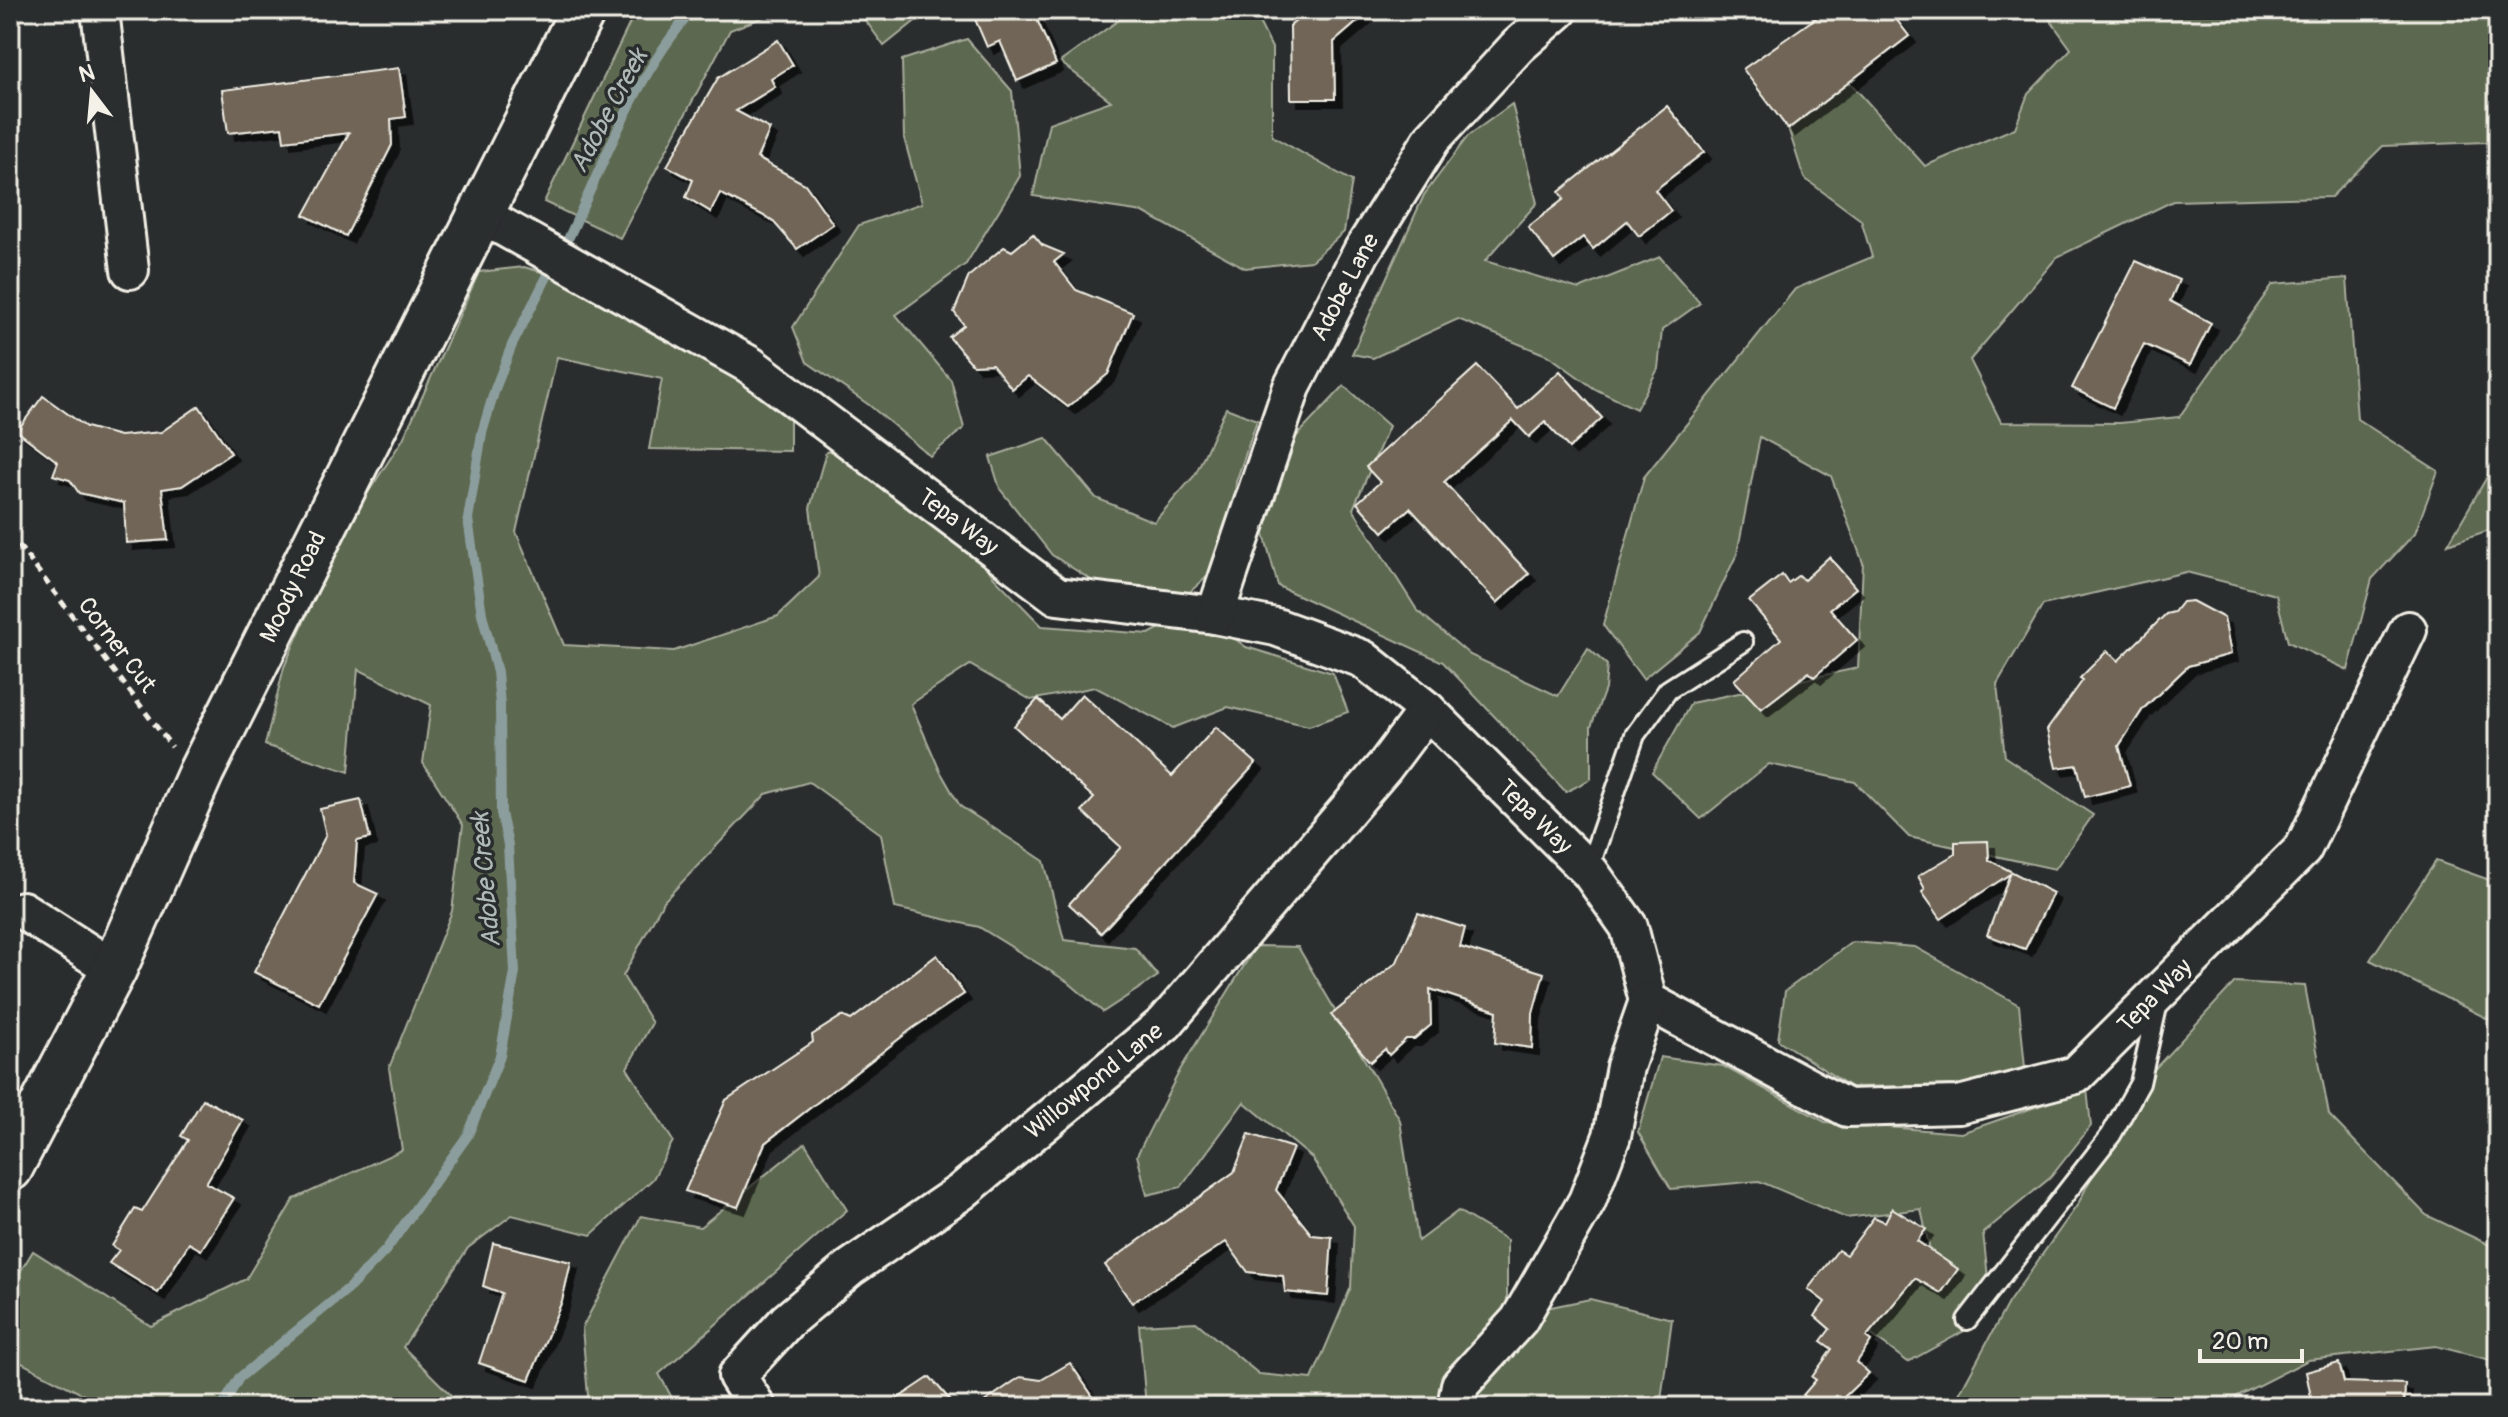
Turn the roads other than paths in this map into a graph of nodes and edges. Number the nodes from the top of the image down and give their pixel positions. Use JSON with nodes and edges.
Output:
{"nodes":[{"id":1,"x":100,"y":10,"type":"edge"},
{"id":2,"x":583,"y":10,"type":"edge"},
{"id":3,"x":1559,"y":10,"type":"edge"},
{"id":4,"x":478,"y":213,"type":"junction"},
{"id":5,"x":130,"y":270,"type":"dead end"},
{"id":6,"x":1215,"y":615,"type":"junction"},
{"id":7,"x":2408,"y":630,"type":"dead end"},
{"id":8,"x":1743,"y":642,"type":"dead end"},
{"id":9,"x":1427,"y":710,"type":"junction"},
{"id":10,"x":1588,"y":871,"type":"junction"},
{"id":11,"x":22,"y":910,"type":"dead end"},
{"id":12,"x":114,"y":969,"type":"junction"},
{"id":13,"x":2160,"y":992,"type":"junction"},
{"id":14,"x":1648,"y":1001,"type":"junction"},
{"id":15,"x":10,"y":1168,"type":"edge"},
{"id":16,"x":1967,"y":1320,"type":"dead end"},
{"id":17,"x":757,"y":1407,"type":"edge"},
{"id":18,"x":1456,"y":1407,"type":"edge"}],
"edges":[{"from":1,"to":5,"type":"street"},
{"from":2,"to":4,"type":"street","name":"Moody Road"},
{"from":3,"to":6,"type":"street","name":"Adobe Lane"},
{"from":4,"to":6,"type":"street","name":"Tepa Way"},
{"from":4,"to":12,"type":"street","name":"Moody Road"},
{"from":6,"to":9,"type":"street","name":"Tepa Way"},
{"from":7,"to":13,"type":"street","name":"Tepa Way"},
{"from":8,"to":10,"type":"lane"},
{"from":9,"to":10,"type":"street","name":"Tepa Way"},
{"from":9,"to":17,"type":"street","name":"Willowpond Lane"},
{"from":10,"to":14,"type":"street","name":"Tepa Way"},
{"from":11,"to":12,"type":"street"},
{"from":12,"to":15,"type":"street","name":"Moody Road"},
{"from":13,"to":14,"type":"street","name":"Tepa Way"},
{"from":13,"to":16,"type":"lane"},
{"from":14,"to":18,"type":"street"}]}
